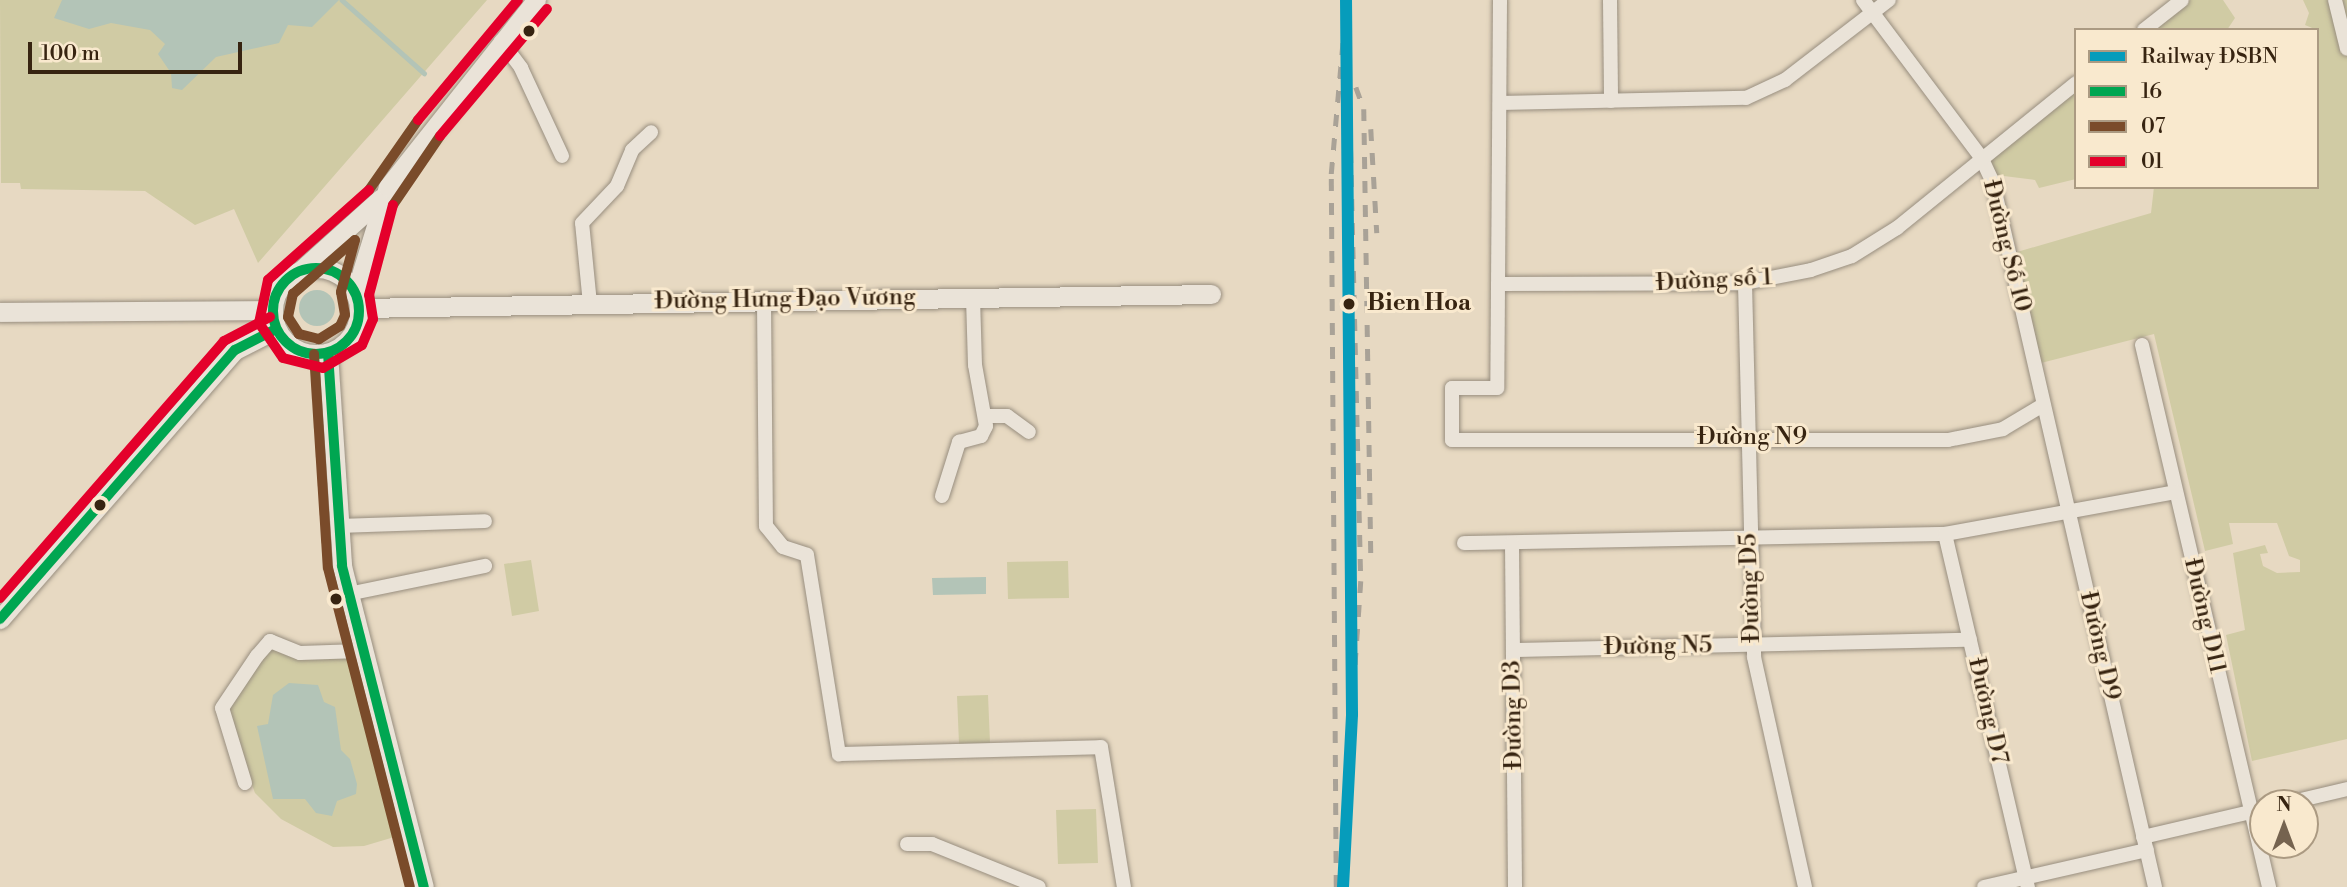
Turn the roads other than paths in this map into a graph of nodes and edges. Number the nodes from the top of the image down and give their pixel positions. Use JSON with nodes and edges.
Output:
{"nodes":[{"id":1,"x":536,"y":0,"type":"edge"},
{"id":2,"x":1500,"y":0,"type":"edge"},
{"id":3,"x":1610,"y":0,"type":"edge"},
{"id":4,"x":1863,"y":0,"type":"edge"},
{"id":5,"x":1889,"y":0,"type":"edge"},
{"id":6,"x":2182,"y":0,"type":"edge"},
{"id":7,"x":2335,"y":0,"type":"edge"},
{"id":8,"x":1873,"y":13,"type":"junction"},
{"id":9,"x":2147,"y":28,"type":"edge"},
{"id":10,"x":501,"y":41,"type":"junction"},
{"id":11,"x":2347,"y":50,"type":"edge"},
{"id":12,"x":2074,"y":85,"type":"edge"},
{"id":13,"x":1611,"y":101,"type":"junction"},
{"id":14,"x":1500,"y":103,"type":"junction"},
{"id":15,"x":651,"y":132,"type":"dead end"},
{"id":16,"x":562,"y":156,"type":"dead end"},
{"id":17,"x":1981,"y":157,"type":"junction"},
{"id":18,"x":380,"y":199,"type":"junction"},
{"id":19,"x":299,"y":272,"type":"junction"},
{"id":20,"x":1745,"y":283,"type":"junction"},
{"id":21,"x":1500,"y":284,"type":"junction"},
{"id":22,"x":1211,"y":294,"type":"dead end"},
{"id":23,"x":973,"y":298,"type":"junction"},
{"id":24,"x":357,"y":301,"type":"junction"},
{"id":25,"x":764,"y":301,"type":"junction"},
{"id":26,"x":590,"y":304,"type":"junction"},
{"id":27,"x":0,"y":312,"type":"edge"},
{"id":28,"x":274,"y":319,"type":"junction"},
{"id":29,"x":2142,"y":345,"type":"dead end"},
{"id":30,"x":328,"y":353,"type":"junction"},
{"id":31,"x":2043,"y":405,"type":"junction"},
{"id":32,"x":986,"y":416,"type":"junction"},
{"id":33,"x":1029,"y":432,"type":"dead end"},
{"id":34,"x":1747,"y":438,"type":"junction"},
{"id":35,"x":2175,"y":492,"type":"junction"},
{"id":36,"x":942,"y":496,"type":"dead end"},
{"id":37,"x":2067,"y":513,"type":"junction"},
{"id":38,"x":485,"y":521,"type":"dead end"},
{"id":39,"x":338,"y":526,"type":"junction"},
{"id":40,"x":1945,"y":534,"type":"junction"},
{"id":41,"x":1749,"y":540,"type":"junction"},
{"id":42,"x":1464,"y":543,"type":"dead end"},
{"id":43,"x":1512,"y":543,"type":"junction"},
{"id":44,"x":485,"y":566,"type":"dead end"},
{"id":45,"x":348,"y":594,"type":"junction"},
{"id":46,"x":0,"y":618,"type":"edge"},
{"id":47,"x":1970,"y":640,"type":"junction"},
{"id":48,"x":1753,"y":645,"type":"junction"},
{"id":49,"x":1513,"y":650,"type":"junction"},
{"id":50,"x":360,"y":651,"type":"junction"},
{"id":51,"x":245,"y":783,"type":"dead end"},
{"id":52,"x":2252,"y":789,"type":"edge"},
{"id":53,"x":2347,"y":789,"type":"edge"},
{"id":54,"x":2319,"y":796,"type":"edge"},
{"id":55,"x":2249,"y":812,"type":"edge"},
{"id":56,"x":2145,"y":843,"type":"junction"},
{"id":57,"x":907,"y":844,"type":"dead end"},
{"id":58,"x":2265,"y":859,"type":"edge"},
{"id":59,"x":2027,"y":883,"type":"edge"},
{"id":60,"x":425,"y":887,"type":"edge"},
{"id":61,"x":1039,"y":887,"type":"edge"},
{"id":62,"x":1124,"y":887,"type":"edge"},
{"id":63,"x":1515,"y":887,"type":"edge"},
{"id":64,"x":1805,"y":887,"type":"edge"},
{"id":65,"x":1984,"y":887,"type":"edge"},
{"id":66,"x":2155,"y":887,"type":"edge"},
{"id":67,"x":2269,"y":887,"type":"edge"}],
"edges":[{"from":1,"to":10,"type":"main road"},
{"from":2,"to":14,"type":"street"},
{"from":3,"to":13,"type":"street"},
{"from":4,"to":8,"type":"street","name":"Đường Số 10"},
{"from":5,"to":8,"type":"street"},
{"from":6,"to":9,"type":"street"},
{"from":7,"to":11,"type":"street"},
{"from":8,"to":13,"type":"street"},
{"from":8,"to":17,"type":"street","name":"Đường Số 10"},
{"from":10,"to":16,"type":"street"},
{"from":10,"to":18,"type":"main road"},
{"from":12,"to":17,"type":"street","name":"Đường số 1"},
{"from":13,"to":14,"type":"street"},
{"from":14,"to":21,"type":"street"},
{"from":15,"to":26,"type":"street"},
{"from":17,"to":20,"type":"street","name":"Đường số 1"},
{"from":17,"to":31,"type":"street","name":"Đường Số 10"},
{"from":18,"to":19,"type":"main road"},
{"from":18,"to":24,"type":"main road"},
{"from":19,"to":24,"type":"main road"},
{"from":19,"to":28,"type":"main road"},
{"from":20,"to":21,"type":"street","name":"Đường số 1"},
{"from":20,"to":34,"type":"street","name":"Đường D5"},
{"from":21,"to":34,"type":"street","name":"Đường N9"},
{"from":22,"to":23,"type":"main road","name":"Đường Hưng Đạo Vương"},
{"from":23,"to":25,"type":"main road","name":"Đường Hưng Đạo Vương"},
{"from":23,"to":32,"type":"street"},
{"from":24,"to":26,"type":"main road","name":"Đường Hưng Đạo Vương"},
{"from":24,"to":30,"type":"main road"},
{"from":25,"to":26,"type":"main road","name":"Đường Hưng Đạo Vương"},
{"from":25,"to":62,"type":"street"},
{"from":27,"to":28,"type":"main road"},
{"from":28,"to":30,"type":"main road"},
{"from":28,"to":46,"type":"main road"},
{"from":29,"to":35,"type":"street","name":"Đường D11"},
{"from":30,"to":39,"type":"main road"},
{"from":31,"to":34,"type":"street","name":"Đường N9"},
{"from":31,"to":37,"type":"street","name":"Đường D9"},
{"from":32,"to":33,"type":"street"},
{"from":32,"to":36,"type":"street"},
{"from":34,"to":41,"type":"street","name":"Đường D5"},
{"from":35,"to":37,"type":"street"},
{"from":35,"to":52,"type":"street","name":"Đường D11"},
{"from":37,"to":40,"type":"street"},
{"from":37,"to":56,"type":"street","name":"Đường D9"},
{"from":38,"to":39,"type":"street"},
{"from":39,"to":45,"type":"main road"},
{"from":40,"to":41,"type":"street"},
{"from":40,"to":47,"type":"street","name":"Đường D7"},
{"from":41,"to":43,"type":"street"},
{"from":41,"to":48,"type":"street","name":"Đường D5"},
{"from":42,"to":43,"type":"street"},
{"from":43,"to":49,"type":"street","name":"Đường D3"},
{"from":44,"to":45,"type":"street"},
{"from":45,"to":50,"type":"main road"},
{"from":47,"to":48,"type":"street","name":"Đường N5"},
{"from":47,"to":59,"type":"street","name":"Đường D7"},
{"from":48,"to":49,"type":"street","name":"Đường N5"},
{"from":48,"to":64,"type":"street","name":"Đường D5"},
{"from":49,"to":63,"type":"street","name":"Đường D3"},
{"from":50,"to":51,"type":"street"},
{"from":50,"to":60,"type":"main road"},
{"from":53,"to":54,"type":"street"},
{"from":55,"to":56,"type":"street"},
{"from":56,"to":59,"type":"street"},
{"from":56,"to":66,"type":"street","name":"Đường D9"},
{"from":57,"to":61,"type":"street"},
{"from":58,"to":67,"type":"street","name":"Đường D11"},
{"from":59,"to":65,"type":"street"}]}
